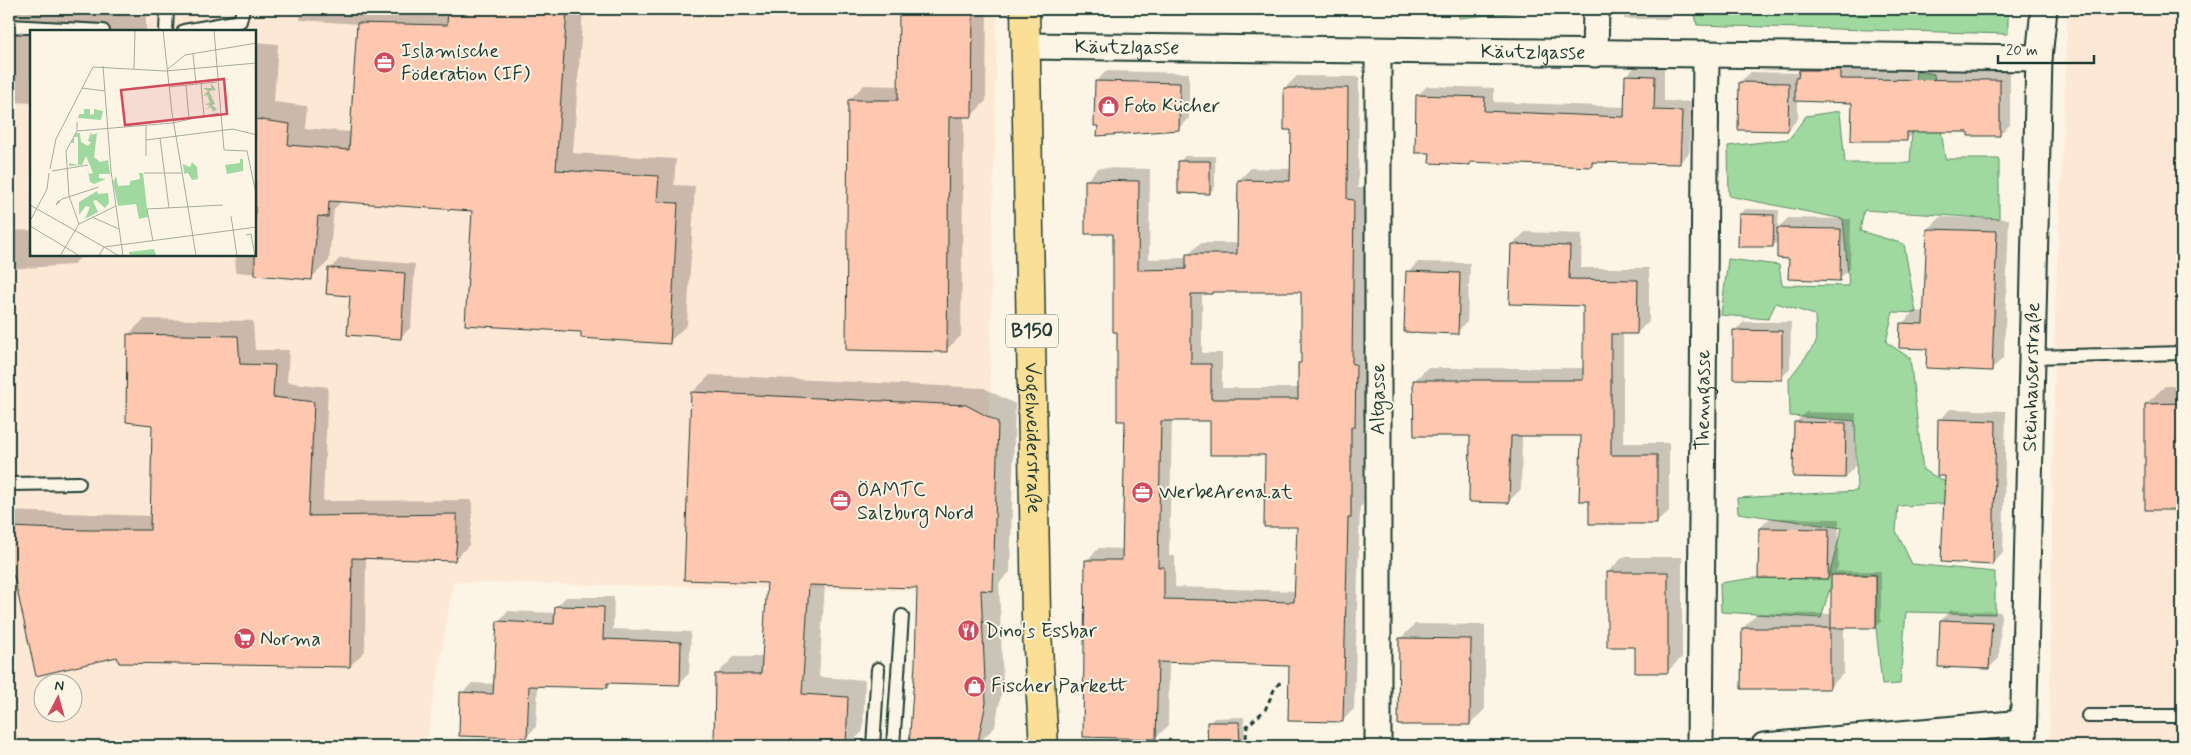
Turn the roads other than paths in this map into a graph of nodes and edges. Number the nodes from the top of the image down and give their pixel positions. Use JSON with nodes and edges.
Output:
{"nodes":[{"id":1,"x":167,"y":9,"type":"edge"},
{"id":2,"x":243,"y":9,"type":"edge"},
{"id":3,"x":1026,"y":9,"type":"edge"},
{"id":4,"x":1596,"y":9,"type":"edge"},
{"id":5,"x":2044,"y":9,"type":"edge"},
{"id":6,"x":9,"y":26,"type":"edge"},
{"id":7,"x":83,"y":30,"type":"edge"},
{"id":8,"x":166,"y":30,"type":"edge"},
{"id":9,"x":190,"y":30,"type":"edge"},
{"id":10,"x":1025,"y":46,"type":"junction"},
{"id":11,"x":1378,"y":52,"type":"junction"},
{"id":12,"x":1595,"y":54,"type":"junction"},
{"id":13,"x":1706,"y":54,"type":"junction"},
{"id":14,"x":2040,"y":58,"type":"junction"},
{"id":15,"x":2182,"y":353,"type":"edge"},
{"id":16,"x":2033,"y":357,"type":"junction"},
{"id":17,"x":79,"y":483,"type":"dead end"},
{"id":18,"x":9,"y":484,"type":"edge"},
{"id":19,"x":902,"y":616,"type":"dead end"},
{"id":20,"x":878,"y":669,"type":"dead end"},
{"id":21,"x":2088,"y":716,"type":"dead end"},
{"id":22,"x":2182,"y":716,"type":"edge"},
{"id":23,"x":2023,"y":734,"type":"edge"},
{"id":24,"x":873,"y":746,"type":"edge"},
{"id":25,"x":893,"y":746,"type":"edge"},
{"id":26,"x":1044,"y":746,"type":"edge"},
{"id":27,"x":1378,"y":746,"type":"edge"},
{"id":28,"x":1700,"y":746,"type":"edge"},
{"id":29,"x":1764,"y":746,"type":"edge"}],
"edges":[{"from":1,"to":8,"type":"lane"},
{"from":2,"to":9,"type":"lane"},
{"from":3,"to":10,"type":"main road","name":"Vogelweiderstraße","number":"B150"},
{"from":4,"to":12,"type":"street"},
{"from":5,"to":14,"type":"street","name":"Steinhauserstraße"},
{"from":6,"to":7,"type":"lane"},
{"from":10,"to":11,"type":"street","name":"Käutzlgasse"},
{"from":10,"to":26,"type":"main road","name":"Vogelweiderstraße","number":"B150"},
{"from":11,"to":12,"type":"street","name":"Käutzlgasse"},
{"from":11,"to":27,"type":"street","name":"Altgasse"},
{"from":12,"to":13,"type":"street","name":"Käutzlgasse"},
{"from":13,"to":14,"type":"street","name":"Käutzlgasse"},
{"from":13,"to":28,"type":"street","name":"Thenngasse"},
{"from":14,"to":16,"type":"street","name":"Steinhauserstraße"},
{"from":15,"to":16,"type":"lane"},
{"from":16,"to":23,"type":"street","name":"Steinhauserstraße"},
{"from":17,"to":18,"type":"lane"},
{"from":19,"to":25,"type":"lane"},
{"from":20,"to":24,"type":"lane"},
{"from":21,"to":22,"type":"lane"},
{"from":23,"to":29,"type":"street"}]}
